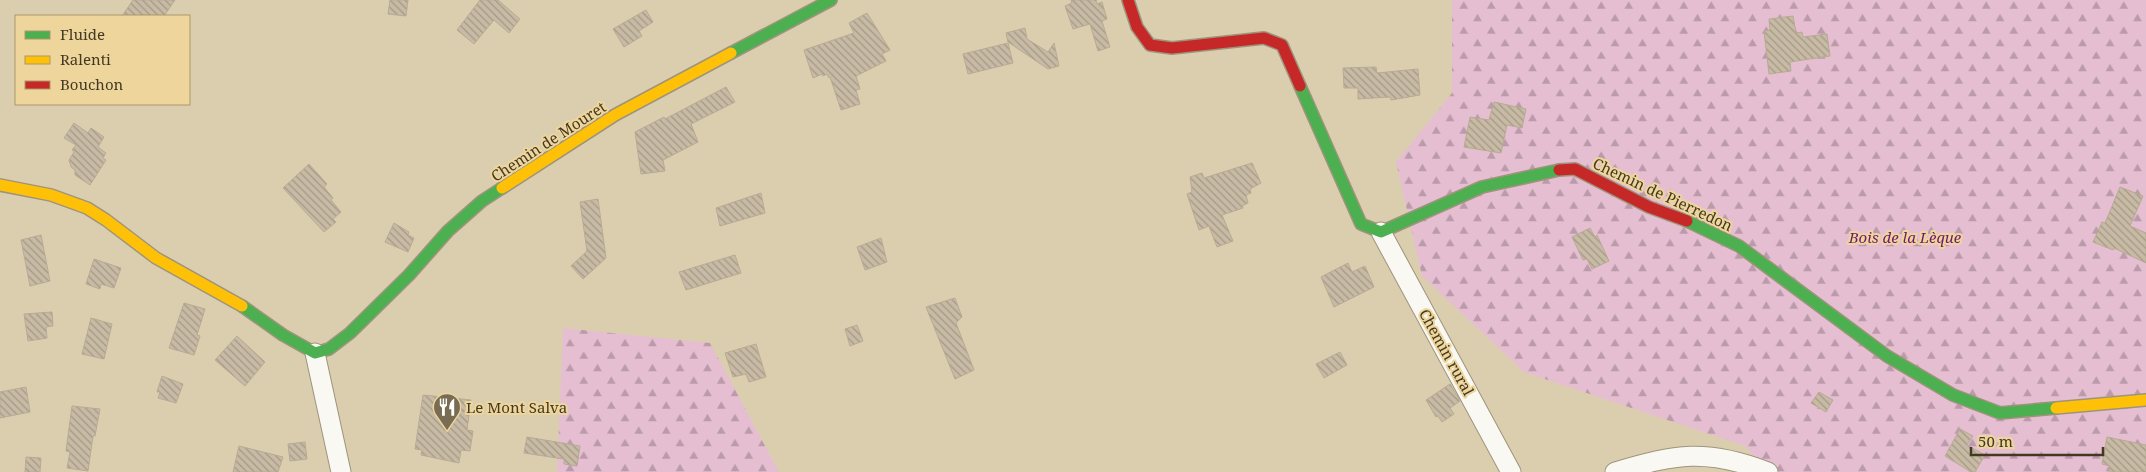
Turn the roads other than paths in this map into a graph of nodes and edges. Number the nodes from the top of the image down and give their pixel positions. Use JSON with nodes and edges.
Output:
{"nodes":[{"id":1,"x":830,"y":0,"type":"edge"},
{"id":2,"x":1128,"y":0,"type":"edge"},
{"id":3,"x":0,"y":185,"type":"edge"},
{"id":4,"x":1381,"y":232,"type":"junction"},
{"id":5,"x":315,"y":353,"type":"junction"},
{"id":6,"x":2146,"y":400,"type":"edge"},
{"id":7,"x":341,"y":472,"type":"edge"},
{"id":8,"x":1511,"y":472,"type":"edge"},
{"id":9,"x":1615,"y":472,"type":"edge"},
{"id":10,"x":1768,"y":472,"type":"edge"}],
"edges":[{"from":1,"to":5,"type":"street","name":"Chemin de Mouret"},
{"from":2,"to":4,"type":"street"},
{"from":3,"to":5,"type":"street"},
{"from":4,"to":6,"type":"street","name":"Chemin de Pierredon"},
{"from":4,"to":8,"type":"street","name":"Chemin rural"},
{"from":5,"to":7,"type":"street"},
{"from":9,"to":10,"type":"street"}]}
